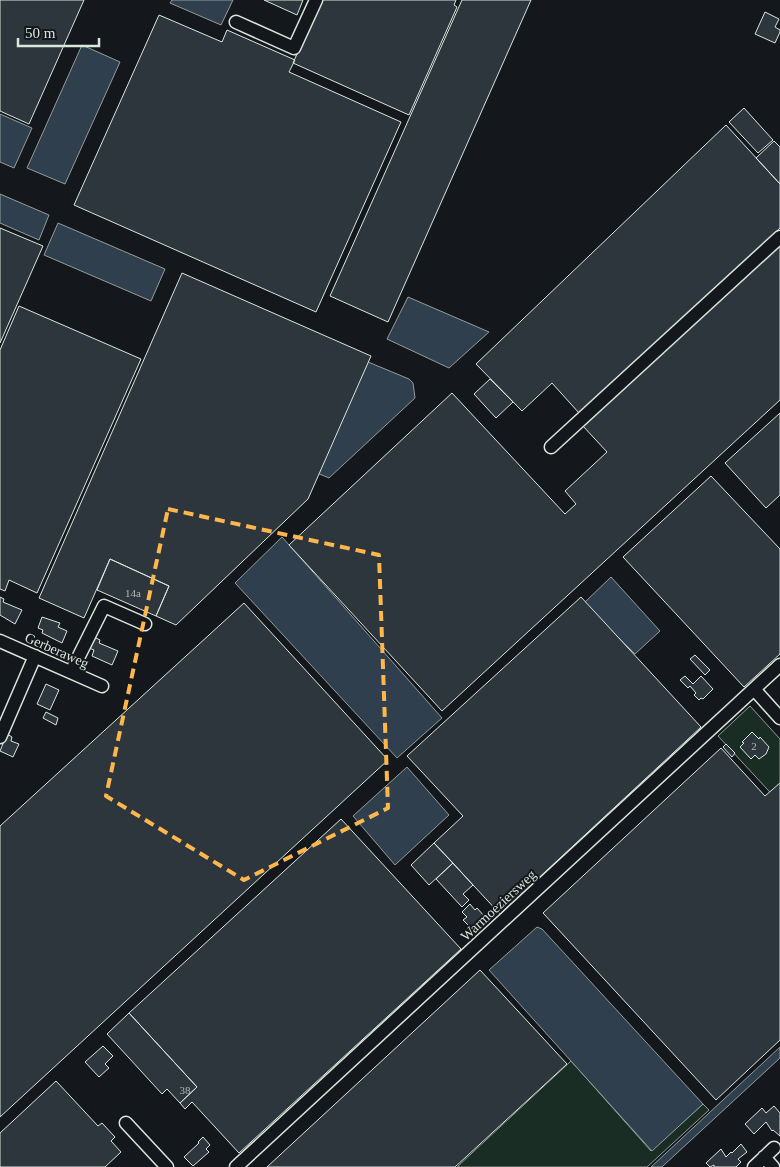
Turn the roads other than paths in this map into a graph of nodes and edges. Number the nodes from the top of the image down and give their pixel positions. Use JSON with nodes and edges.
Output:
{"nodes":[{"id":1,"x":316,"y":0,"type":"edge"},
{"id":2,"x":236,"y":22,"type":"dead end"},
{"id":3,"x":780,"y":236,"type":"edge"},
{"id":4,"x":550,"y":447,"type":"dead end"},
{"id":5,"x":145,"y":624,"type":"dead end"},
{"id":6,"x":0,"y":641,"type":"edge"},
{"id":7,"x":35,"y":656,"type":"junction"},
{"id":8,"x":780,"y":665,"type":"edge"},
{"id":9,"x":71,"y":672,"type":"junction"},
{"id":10,"x":102,"y":686,"type":"dead end"},
{"id":11,"x":754,"y":689,"type":"junction"},
{"id":12,"x":780,"y":718,"type":"edge"},
{"id":13,"x":0,"y":737,"type":"edge"},
{"id":14,"x":126,"y":1123,"type":"dead end"},
{"id":15,"x":774,"y":1148,"type":"dead end"},
{"id":16,"x":764,"y":1157,"type":"junction"},
{"id":17,"x":167,"y":1167,"type":"edge"},
{"id":18,"x":236,"y":1167,"type":"edge"},
{"id":19,"x":754,"y":1167,"type":"edge"},
{"id":20,"x":773,"y":1167,"type":"edge"}],
"edges":[{"from":1,"to":2,"type":"street"},
{"from":3,"to":4,"type":"street"},
{"from":5,"to":9,"type":"street"},
{"from":6,"to":7,"type":"street","name":"Gerberaweg"},
{"from":7,"to":9,"type":"street","name":"Gerberaweg"},
{"from":7,"to":13,"type":"street"},
{"from":8,"to":11,"type":"street","name":"Warmoeziersweg"},
{"from":9,"to":10,"type":"street","name":"Gerberaweg"},
{"from":11,"to":12,"type":"street"},
{"from":11,"to":18,"type":"street","name":"Warmoeziersweg"},
{"from":14,"to":17,"type":"street"},
{"from":15,"to":16,"type":"street"},
{"from":16,"to":19,"type":"street"},
{"from":16,"to":20,"type":"street"}]}
